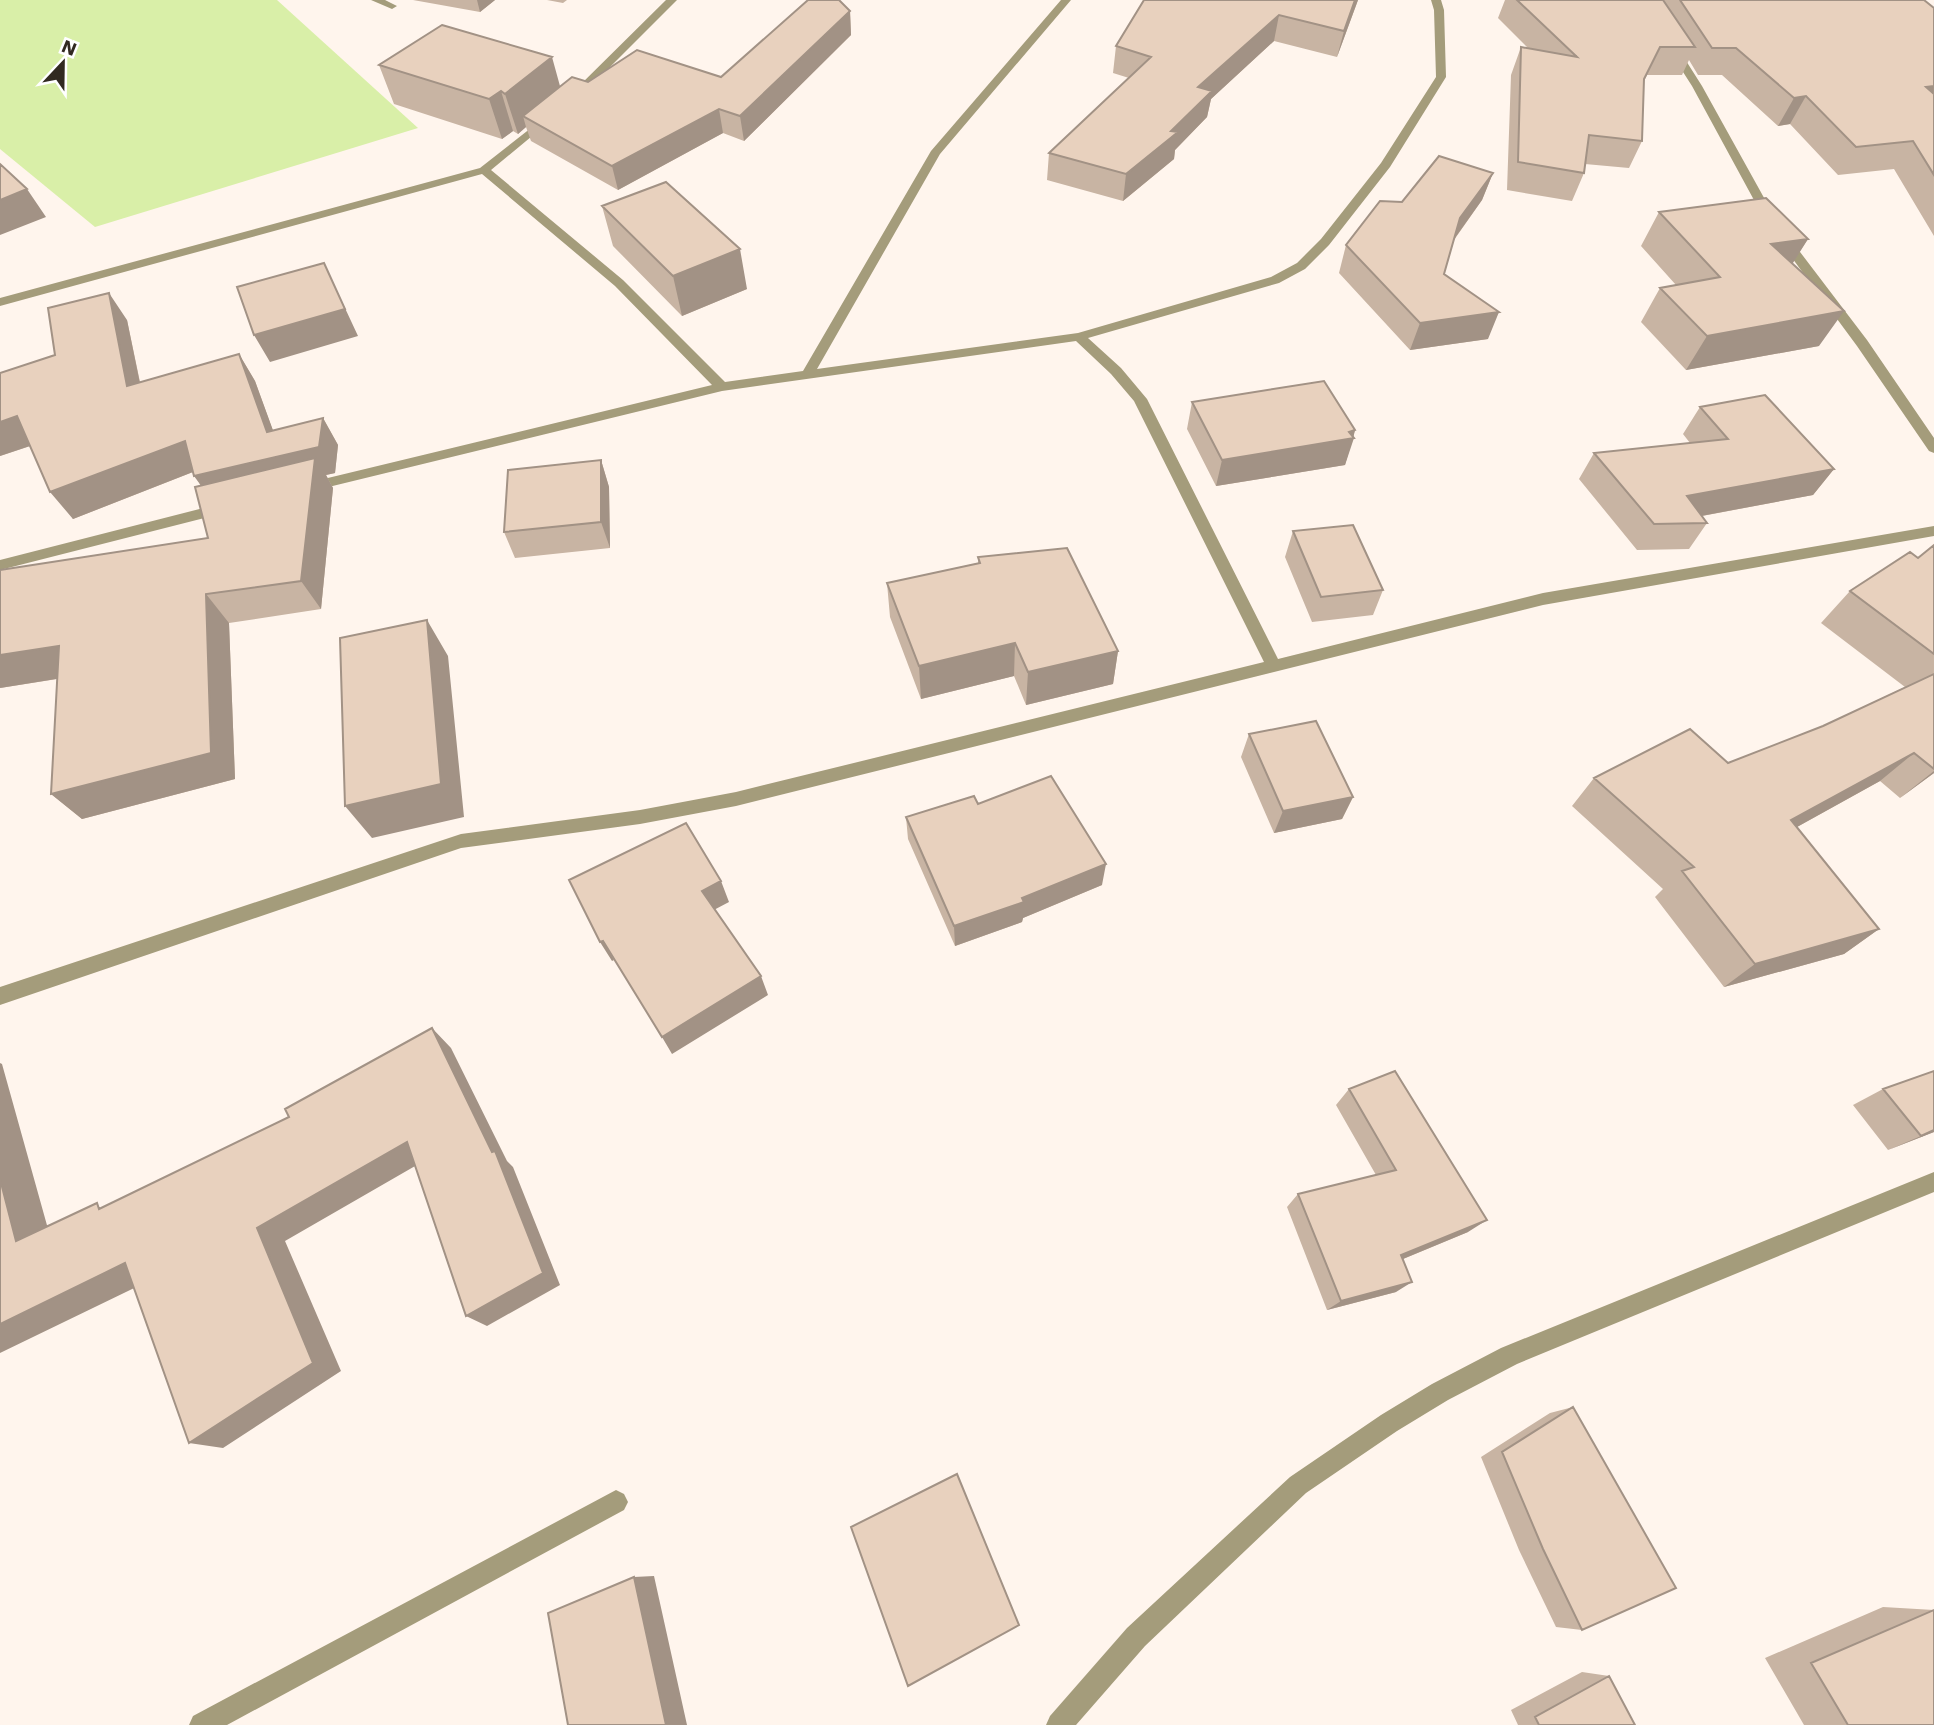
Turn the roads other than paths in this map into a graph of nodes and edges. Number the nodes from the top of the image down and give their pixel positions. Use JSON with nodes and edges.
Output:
{"nodes":[{"id":1,"x":376,"y":0,"type":"edge"},
{"id":2,"x":672,"y":0,"type":"edge"},
{"id":3,"x":1066,"y":0,"type":"edge"},
{"id":4,"x":1436,"y":0,"type":"edge"},
{"id":5,"x":391,"y":6,"type":"dead end"},
{"id":6,"x":1663,"y":32,"type":"edge"},
{"id":7,"x":567,"y":102,"type":"edge"},
{"id":8,"x":557,"y":110,"type":"edge"},
{"id":9,"x":484,"y":170,"type":"junction"},
{"id":10,"x":0,"y":302,"type":"edge"},
{"id":11,"x":1079,"y":337,"type":"junction"},
{"id":12,"x":808,"y":374,"type":"junction"},
{"id":13,"x":722,"y":387,"type":"junction"},
{"id":14,"x":1934,"y":448,"type":"edge"},
{"id":15,"x":287,"y":492,"type":"edge"},
{"id":16,"x":233,"y":505,"type":"edge"},
{"id":17,"x":1934,"y":531,"type":"edge"},
{"id":18,"x":0,"y":565,"type":"edge"},
{"id":19,"x":1273,"y":664,"type":"junction"},
{"id":20,"x":0,"y":996,"type":"edge"},
{"id":21,"x":1934,"y":1182,"type":"edge"},
{"id":22,"x":616,"y":1502,"type":"dead end"},
{"id":23,"x":202,"y":1725,"type":"edge"},
{"id":24,"x":1059,"y":1725,"type":"edge"}],
"edges":[{"from":1,"to":5,"type":"street"},
{"from":2,"to":7,"type":"street"},
{"from":3,"to":12,"type":"street"},
{"from":4,"to":11,"type":"street"},
{"from":6,"to":14,"type":"street"},
{"from":8,"to":9,"type":"street"},
{"from":9,"to":10,"type":"street"},
{"from":9,"to":13,"type":"street"},
{"from":11,"to":12,"type":"street"},
{"from":11,"to":19,"type":"street"},
{"from":12,"to":13,"type":"street"},
{"from":13,"to":15,"type":"street"},
{"from":16,"to":18,"type":"street"},
{"from":17,"to":19,"type":"street"},
{"from":19,"to":20,"type":"street"},
{"from":21,"to":24,"type":"street"},
{"from":22,"to":23,"type":"street"}]}
